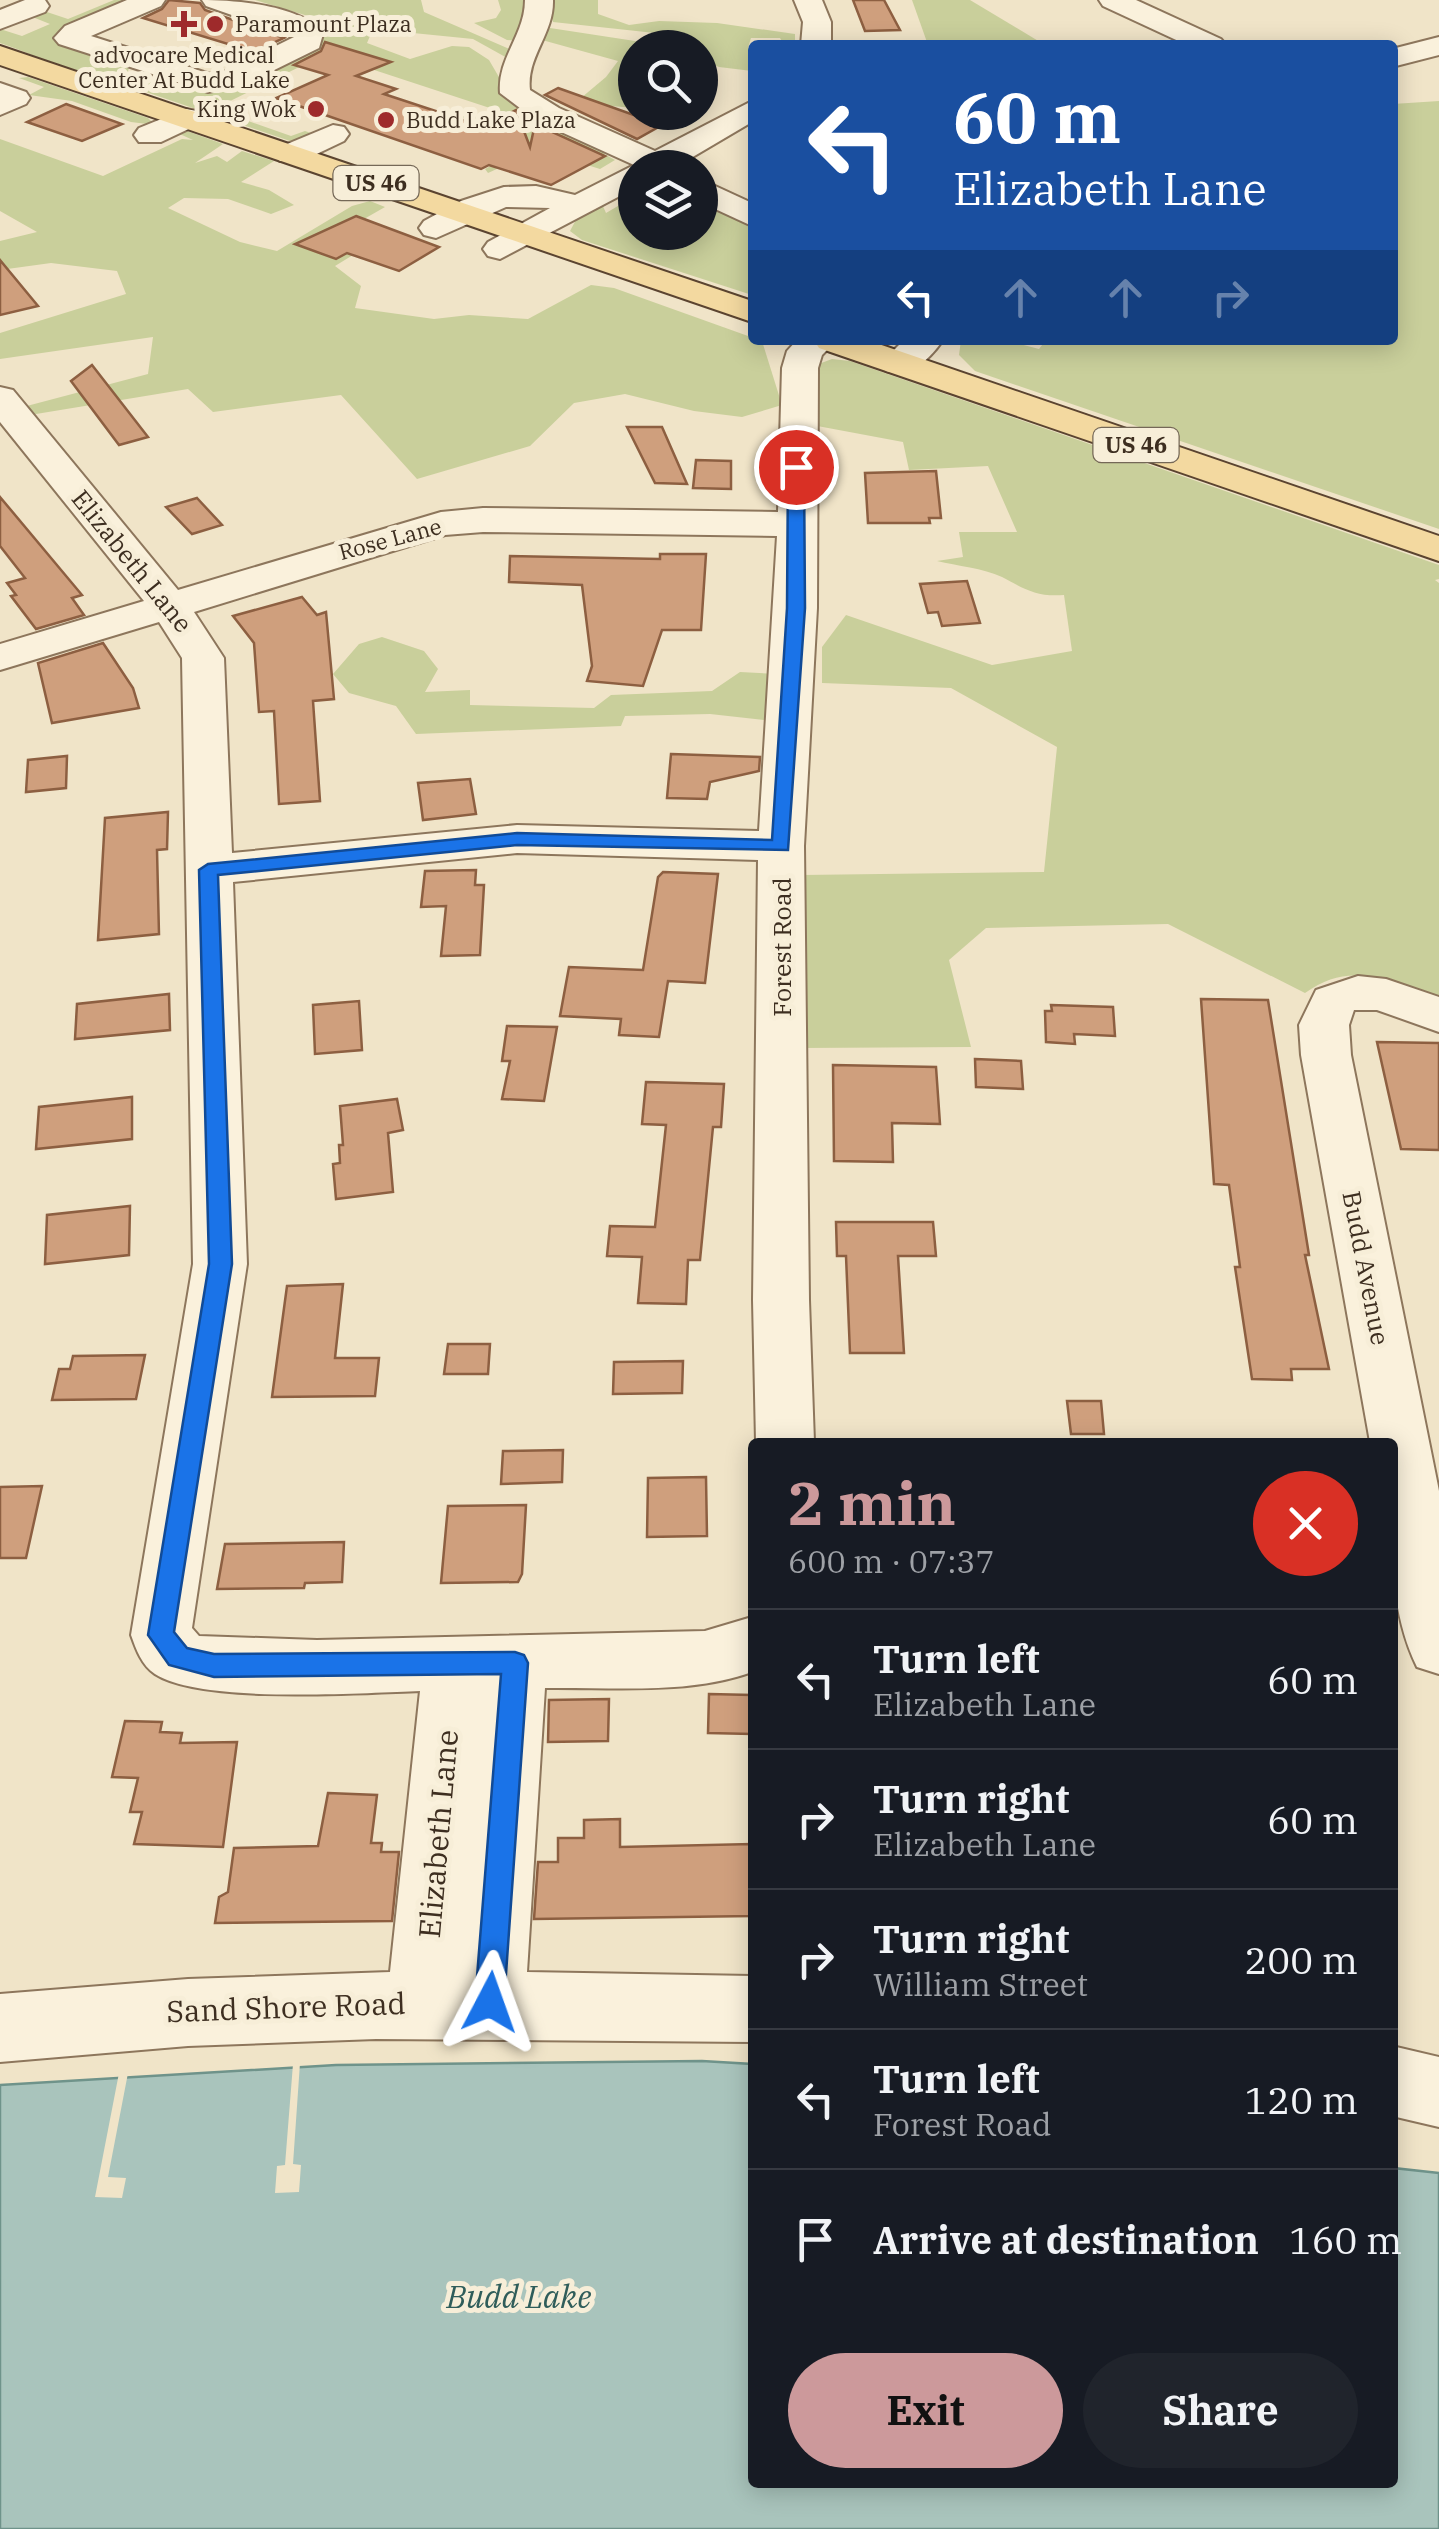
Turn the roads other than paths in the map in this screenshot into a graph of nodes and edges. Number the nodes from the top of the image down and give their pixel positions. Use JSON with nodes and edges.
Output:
{"nodes":[{"id":1,"x":150,"y":0,"type":"edge"},
{"id":2,"x":216,"y":0,"type":"edge"},
{"id":3,"x":539,"y":0,"type":"edge"},
{"id":4,"x":808,"y":0,"type":"edge"},
{"id":5,"x":1113,"y":0,"type":"edge"},
{"id":6,"x":35,"y":6,"type":"dead end"},
{"id":7,"x":0,"y":20,"type":"edge"},
{"id":8,"x":102,"y":21,"type":"junction"},
{"id":9,"x":816,"y":40,"type":"edge"},
{"id":10,"x":1201,"y":40,"type":"edge"},
{"id":11,"x":1439,"y":46,"type":"edge"},
{"id":12,"x":195,"y":51,"type":"junction"},
{"id":13,"x":1398,"y":56,"type":"edge"},
{"id":14,"x":9,"y":65,"type":"edge"},
{"id":15,"x":156,"y":68,"type":"junction"},
{"id":16,"x":255,"y":70,"type":"junction"},
{"id":17,"x":105,"y":91,"type":"junction"},
{"id":18,"x":0,"y":92,"type":"edge"},
{"id":19,"x":0,"y":106,"type":"edge"},
{"id":20,"x":748,"y":112,"type":"edge"},
{"id":21,"x":186,"y":118,"type":"junction"},
{"id":22,"x":333,"y":134,"type":"dead end"},
{"id":23,"x":150,"y":135,"type":"dead end"},
{"id":24,"x":630,"y":150,"type":"edge"},
{"id":25,"x":682,"y":150,"type":"edge"},
{"id":26,"x":291,"y":154,"type":"junction"},
{"id":27,"x":618,"y":185,"type":"edge"},
{"id":28,"x":718,"y":198,"type":"edge"},
{"id":29,"x":578,"y":206,"type":"junction"},
{"id":30,"x":748,"y":214,"type":"edge"},
{"id":31,"x":449,"y":220,"type":"junction"},
{"id":32,"x":513,"y":242,"type":"junction"},
{"id":33,"x":748,"y":311,"type":"edge"},
{"id":34,"x":813,"y":345,"type":"edge"},
{"id":35,"x":865,"y":345,"type":"edge"},
{"id":36,"x":912,"y":352,"type":"edge"},
{"id":37,"x":0,"y":398,"type":"edge"},
{"id":38,"x":795,"y":524,"type":"junction"},
{"id":39,"x":1439,"y":549,"type":"edge"},
{"id":40,"x":169,"y":605,"type":"junction"},
{"id":41,"x":0,"y":656,"type":"edge"},
{"id":42,"x":782,"y":846,"type":"junction"},
{"id":43,"x":208,"y":870,"type":"junction"},
{"id":44,"x":1439,"y":1016,"type":"edge"},
{"id":45,"x":785,"y":1438,"type":"edge"},
{"id":46,"x":748,"y":1645,"type":"edge"},
{"id":47,"x":1439,"y":1648,"type":"edge"},
{"id":48,"x":485,"y":1664,"type":"junction"},
{"id":49,"x":422,"y":2002,"type":"junction"},
{"id":50,"x":490,"y":2002,"type":"junction"},
{"id":51,"x":748,"y":2009,"type":"edge"},
{"id":52,"x":0,"y":2028,"type":"edge"},
{"id":53,"x":1398,"y":2082,"type":"edge"},
{"id":54,"x":1439,"y":2092,"type":"edge"}],
"edges":[{"from":1,"to":8,"type":"street"},
{"from":2,"to":16,"type":"street"},
{"from":3,"to":24,"type":"street"},
{"from":4,"to":9,"type":"street"},
{"from":5,"to":10,"type":"street"},
{"from":6,"to":7,"type":"street"},
{"from":8,"to":12,"type":"street"},
{"from":8,"to":15,"type":"street"},
{"from":11,"to":13,"type":"street"},
{"from":12,"to":15,"type":"street"},
{"from":12,"to":16,"type":"street"},
{"from":14,"to":17,"type":"main road","number":"US 46"},
{"from":15,"to":16,"type":"street"},
{"from":15,"to":17,"type":"street"},
{"from":17,"to":21,"type":"main road","number":"US 46"},
{"from":18,"to":19,"type":"street"},
{"from":20,"to":25,"type":"street"},
{"from":21,"to":23,"type":"street"},
{"from":21,"to":26,"type":"main road","number":"US 46"},
{"from":22,"to":26,"type":"street"},
{"from":26,"to":31,"type":"main road","number":"US 46"},
{"from":27,"to":29,"type":"street"},
{"from":28,"to":30,"type":"street"},
{"from":29,"to":31,"type":"street"},
{"from":29,"to":32,"type":"street"},
{"from":31,"to":32,"type":"main road","number":"US 46"},
{"from":32,"to":33,"type":"main road","number":"US 46"},
{"from":34,"to":38,"type":"street","name":"Forest Road"},
{"from":35,"to":36,"type":"main road","number":"US 46"},
{"from":36,"to":39,"type":"main road","number":"US 46"},
{"from":37,"to":40,"type":"street","name":"Elizabeth Lane"},
{"from":38,"to":40,"type":"street","name":"Rose Lane"},
{"from":38,"to":42,"type":"street","name":"Forest Road"},
{"from":40,"to":41,"type":"street","name":"Rose Lane"},
{"from":40,"to":43,"type":"street","name":"Elizabeth Lane"},
{"from":42,"to":43,"type":"street"},
{"from":42,"to":45,"type":"street","name":"Forest Road"},
{"from":43,"to":48,"type":"street","name":"Elizabeth Lane"},
{"from":44,"to":47,"type":"street","name":"Budd Avenue"},
{"from":46,"to":48,"type":"street"},
{"from":48,"to":49,"type":"street","name":"Elizabeth Lane"},
{"from":48,"to":50,"type":"street"},
{"from":49,"to":50,"type":"street","name":"Sand Shore Road"},
{"from":49,"to":52,"type":"street","name":"Sand Shore Road"},
{"from":50,"to":51,"type":"street","name":"Sand Shore Road"},
{"from":53,"to":54,"type":"street"}]}
